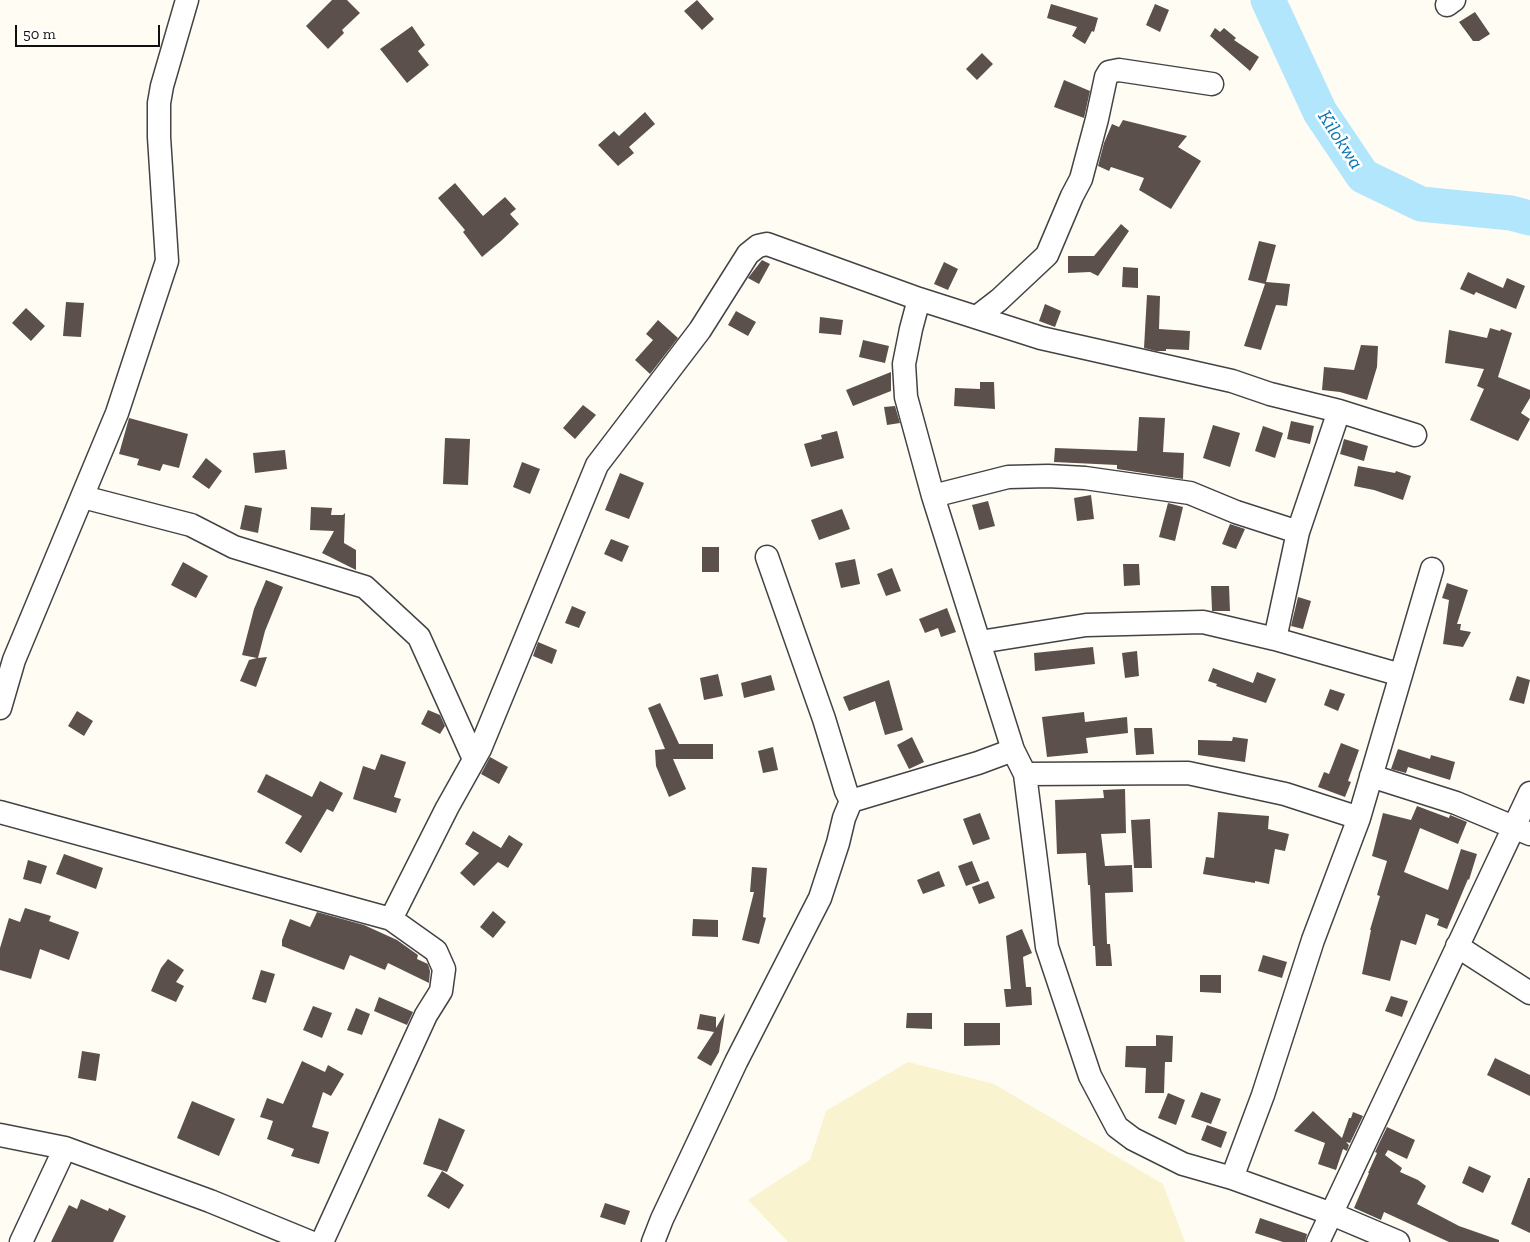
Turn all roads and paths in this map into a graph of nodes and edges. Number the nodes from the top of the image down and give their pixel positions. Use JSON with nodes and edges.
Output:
{"nodes":[{"id":1,"x":186,"y":0,"type":"edge"},
{"id":2,"x":1212,"y":84,"type":"dead end"},
{"id":3,"x":919,"y":299,"type":"junction"},
{"id":4,"x":977,"y":317,"type":"junction"},
{"id":5,"x":1339,"y":411,"type":"junction"},
{"id":6,"x":1415,"y":435,"type":"dead end"},
{"id":7,"x":933,"y":496,"type":"junction"},
{"id":8,"x":83,"y":497,"type":"junction"},
{"id":9,"x":1298,"y":532,"type":"junction"},
{"id":10,"x":766,"y":557,"type":"dead end"},
{"id":11,"x":1432,"y":569,"type":"dead end"},
{"id":12,"x":1275,"y":639,"type":"junction"},
{"id":13,"x":980,"y":642,"type":"junction"},
{"id":14,"x":1401,"y":674,"type":"junction"},
{"id":15,"x":0,"y":708,"type":"edge"},
{"id":16,"x":1013,"y":750,"type":"junction"},
{"id":17,"x":474,"y":759,"type":"junction"},
{"id":18,"x":1025,"y":774,"type":"junction"},
{"id":19,"x":1372,"y":776,"type":"junction"},
{"id":20,"x":1530,"y":793,"type":"edge"},
{"id":21,"x":851,"y":801,"type":"junction"},
{"id":22,"x":0,"y":812,"type":"edge"},
{"id":23,"x":1358,"y":818,"type":"junction"},
{"id":24,"x":1522,"y":830,"type":"edge"},
{"id":25,"x":391,"y":919,"type":"junction"},
{"id":26,"x":1457,"y":946,"type":"junction"},
{"id":27,"x":1530,"y":993,"type":"edge"},
{"id":28,"x":0,"y":1135,"type":"edge"},
{"id":29,"x":65,"y":1148,"type":"junction"},
{"id":30,"x":1232,"y":1178,"type":"junction"},
{"id":31,"x":1332,"y":1214,"type":"junction"},
{"id":32,"x":21,"y":1242,"type":"edge"},
{"id":33,"x":310,"y":1242,"type":"edge"},
{"id":34,"x":322,"y":1242,"type":"edge"},
{"id":35,"x":653,"y":1242,"type":"edge"},
{"id":36,"x":1318,"y":1242,"type":"edge"},
{"id":37,"x":1398,"y":1242,"type":"edge"}],
"edges":[{"from":1,"to":8,"type":"street"},
{"from":2,"to":4,"type":"street"},
{"from":3,"to":4,"type":"street"},
{"from":3,"to":7,"type":"street"},
{"from":3,"to":17,"type":"street"},
{"from":4,"to":5,"type":"street"},
{"from":5,"to":6,"type":"street"},
{"from":5,"to":9,"type":"street"},
{"from":7,"to":9,"type":"street"},
{"from":7,"to":13,"type":"street"},
{"from":8,"to":15,"type":"street"},
{"from":8,"to":17,"type":"street"},
{"from":9,"to":12,"type":"street"},
{"from":10,"to":21,"type":"street"},
{"from":11,"to":14,"type":"street"},
{"from":12,"to":13,"type":"street"},
{"from":12,"to":14,"type":"street"},
{"from":13,"to":16,"type":"street"},
{"from":14,"to":19,"type":"street"},
{"from":16,"to":18,"type":"street"},
{"from":16,"to":21,"type":"street"},
{"from":17,"to":25,"type":"street"},
{"from":18,"to":23,"type":"street"},
{"from":18,"to":30,"type":"street"},
{"from":19,"to":23,"type":"street"},
{"from":19,"to":24,"type":"street"},
{"from":20,"to":24,"type":"street"},
{"from":21,"to":35,"type":"street"},
{"from":22,"to":25,"type":"street"},
{"from":23,"to":30,"type":"street"},
{"from":24,"to":26,"type":"street"},
{"from":25,"to":34,"type":"street"},
{"from":26,"to":27,"type":"street"},
{"from":26,"to":31,"type":"street"},
{"from":28,"to":29,"type":"street"},
{"from":29,"to":32,"type":"street"},
{"from":29,"to":33,"type":"street"},
{"from":30,"to":31,"type":"street"},
{"from":31,"to":36,"type":"street"},
{"from":31,"to":37,"type":"street"}]}
